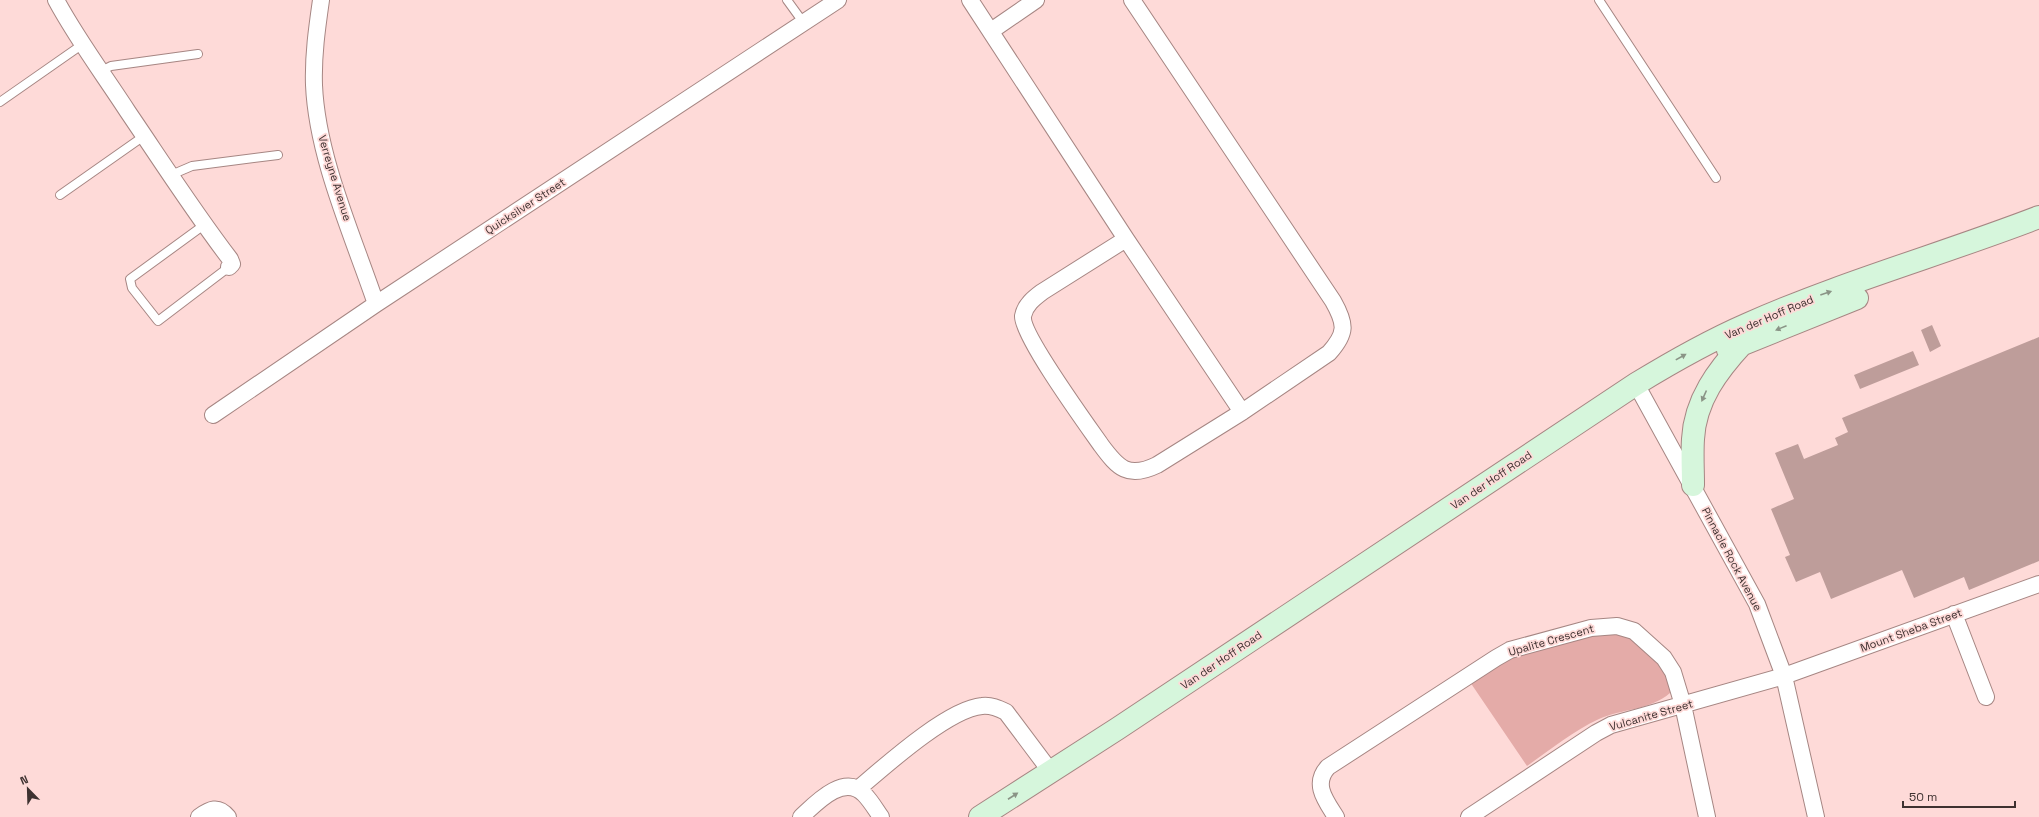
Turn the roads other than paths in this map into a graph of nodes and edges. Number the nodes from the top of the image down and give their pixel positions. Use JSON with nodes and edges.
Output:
{"nodes":[{"id":1,"x":56,"y":0,"type":"edge"},
{"id":2,"x":321,"y":0,"type":"edge"},
{"id":3,"x":787,"y":0,"type":"edge"},
{"id":4,"x":838,"y":0,"type":"edge"},
{"id":5,"x":970,"y":0,"type":"edge"},
{"id":6,"x":1036,"y":0,"type":"edge"},
{"id":7,"x":1132,"y":0,"type":"edge"},
{"id":8,"x":1599,"y":0,"type":"edge"},
{"id":9,"x":65,"y":7,"type":"edge"},
{"id":10,"x":803,"y":22,"type":"junction"},
{"id":11,"x":991,"y":31,"type":"junction"},
{"id":12,"x":83,"y":44,"type":"junction"},
{"id":13,"x":198,"y":54,"type":"dead end"},
{"id":14,"x":101,"y":71,"type":"junction"},
{"id":15,"x":0,"y":102,"type":"edge"},
{"id":16,"x":144,"y":136,"type":"junction"},
{"id":17,"x":278,"y":155,"type":"dead end"},
{"id":18,"x":171,"y":175,"type":"junction"},
{"id":19,"x":1716,"y":178,"type":"dead end"},
{"id":20,"x":60,"y":195,"type":"dead end"},
{"id":21,"x":2039,"y":216,"type":"edge"},
{"id":22,"x":204,"y":225,"type":"junction"},
{"id":23,"x":2039,"y":227,"type":"edge"},
{"id":24,"x":1126,"y":239,"type":"junction"},
{"id":25,"x":229,"y":267,"type":"joint"},
{"id":26,"x":376,"y":304,"type":"junction"},
{"id":27,"x":1744,"y":342,"type":"junction"},
{"id":28,"x":1638,"y":389,"type":"junction"},
{"id":29,"x":1242,"y":412,"type":"junction"},
{"id":30,"x":213,"y":415,"type":"dead end"},
{"id":31,"x":1692,"y":485,"type":"junction"},
{"id":32,"x":2039,"y":584,"type":"edge"},
{"id":33,"x":1954,"y":614,"type":"junction"},
{"id":34,"x":1784,"y":676,"type":"junction"},
{"id":35,"x":1986,"y":696,"type":"dead end"},
{"id":36,"x":1684,"y":706,"type":"junction"},
{"id":37,"x":1051,"y":772,"type":"junction"},
{"id":38,"x":858,"y":789,"type":"junction"},
{"id":39,"x":199,"y":817,"type":"edge"},
{"id":40,"x":228,"y":817,"type":"edge"},
{"id":41,"x":801,"y":817,"type":"edge"},
{"id":42,"x":882,"y":817,"type":"edge"},
{"id":43,"x":980,"y":817,"type":"edge"},
{"id":44,"x":1007,"y":817,"type":"edge"},
{"id":45,"x":1336,"y":817,"type":"edge"},
{"id":46,"x":1469,"y":817,"type":"edge"},
{"id":47,"x":1707,"y":817,"type":"edge"},
{"id":48,"x":1816,"y":817,"type":"edge"}],
"edges":[{"from":1,"to":9,"type":"street"},
{"from":2,"to":26,"type":"street","name":"Verreyne Avenue"},
{"from":3,"to":10,"type":"lane"},
{"from":4,"to":10,"type":"street","name":"Quicksilver Street"},
{"from":5,"to":11,"type":"street"},
{"from":6,"to":11,"type":"street"},
{"from":7,"to":29,"type":"street"},
{"from":8,"to":19,"type":"lane"},
{"from":9,"to":12,"type":"street"},
{"from":10,"to":26,"type":"street","name":"Quicksilver Street"},
{"from":11,"to":24,"type":"street"},
{"from":12,"to":14,"type":"street"},
{"from":12,"to":15,"type":"lane"},
{"from":13,"to":14,"type":"lane"},
{"from":14,"to":16,"type":"street"},
{"from":16,"to":18,"type":"street"},
{"from":16,"to":20,"type":"lane"},
{"from":17,"to":18,"type":"lane"},
{"from":18,"to":22,"type":"street"},
{"from":28,"to":21,"type":"main road","name":"Van der Hoff Road","one_way":true},
{"from":22,"to":25,"type":"street"},
{"from":22,"to":25,"type":"lane"},
{"from":23,"to":27,"type":"main road","name":"Van der Hoff Road","one_way":true},
{"from":24,"to":29,"type":"street"},
{"from":24,"to":29,"type":"street"},
{"from":26,"to":30,"type":"street","name":"Quicksilver Street"},
{"from":27,"to":28,"type":"main road","name":"Van der Hoff Road"},
{"from":27,"to":31,"type":"main road","one_way":true},
{"from":28,"to":31,"type":"street","name":"Pinnacle Rock Avenue"},
{"from":28,"to":37,"type":"main road","name":"Van der Hoff Road"},
{"from":28,"to":44,"type":"main road","name":"Van der Hoff Road"},
{"from":31,"to":34,"type":"street","name":"Pinnacle Rock Avenue"},
{"from":32,"to":33,"type":"street","name":"Mount Sheba Street"},
{"from":33,"to":34,"type":"street","name":"Mount Sheba Street"},
{"from":33,"to":35,"type":"street"},
{"from":34,"to":36,"type":"street","name":"Vulcanite Street"},
{"from":34,"to":48,"type":"street","name":"Pinnacle Rock Avenue"},
{"from":36,"to":45,"type":"street","name":"Upalite Crescent"},
{"from":36,"to":46,"type":"street","name":"Vulcanite Street"},
{"from":36,"to":47,"type":"street","name":"Upalite Crescent"},
{"from":37,"to":38,"type":"street"},
{"from":43,"to":37,"type":"main road","name":"Van der Hoff Road","one_way":true},
{"from":38,"to":41,"type":"street"},
{"from":38,"to":42,"type":"street"},
{"from":39,"to":40,"type":"street"}]}
